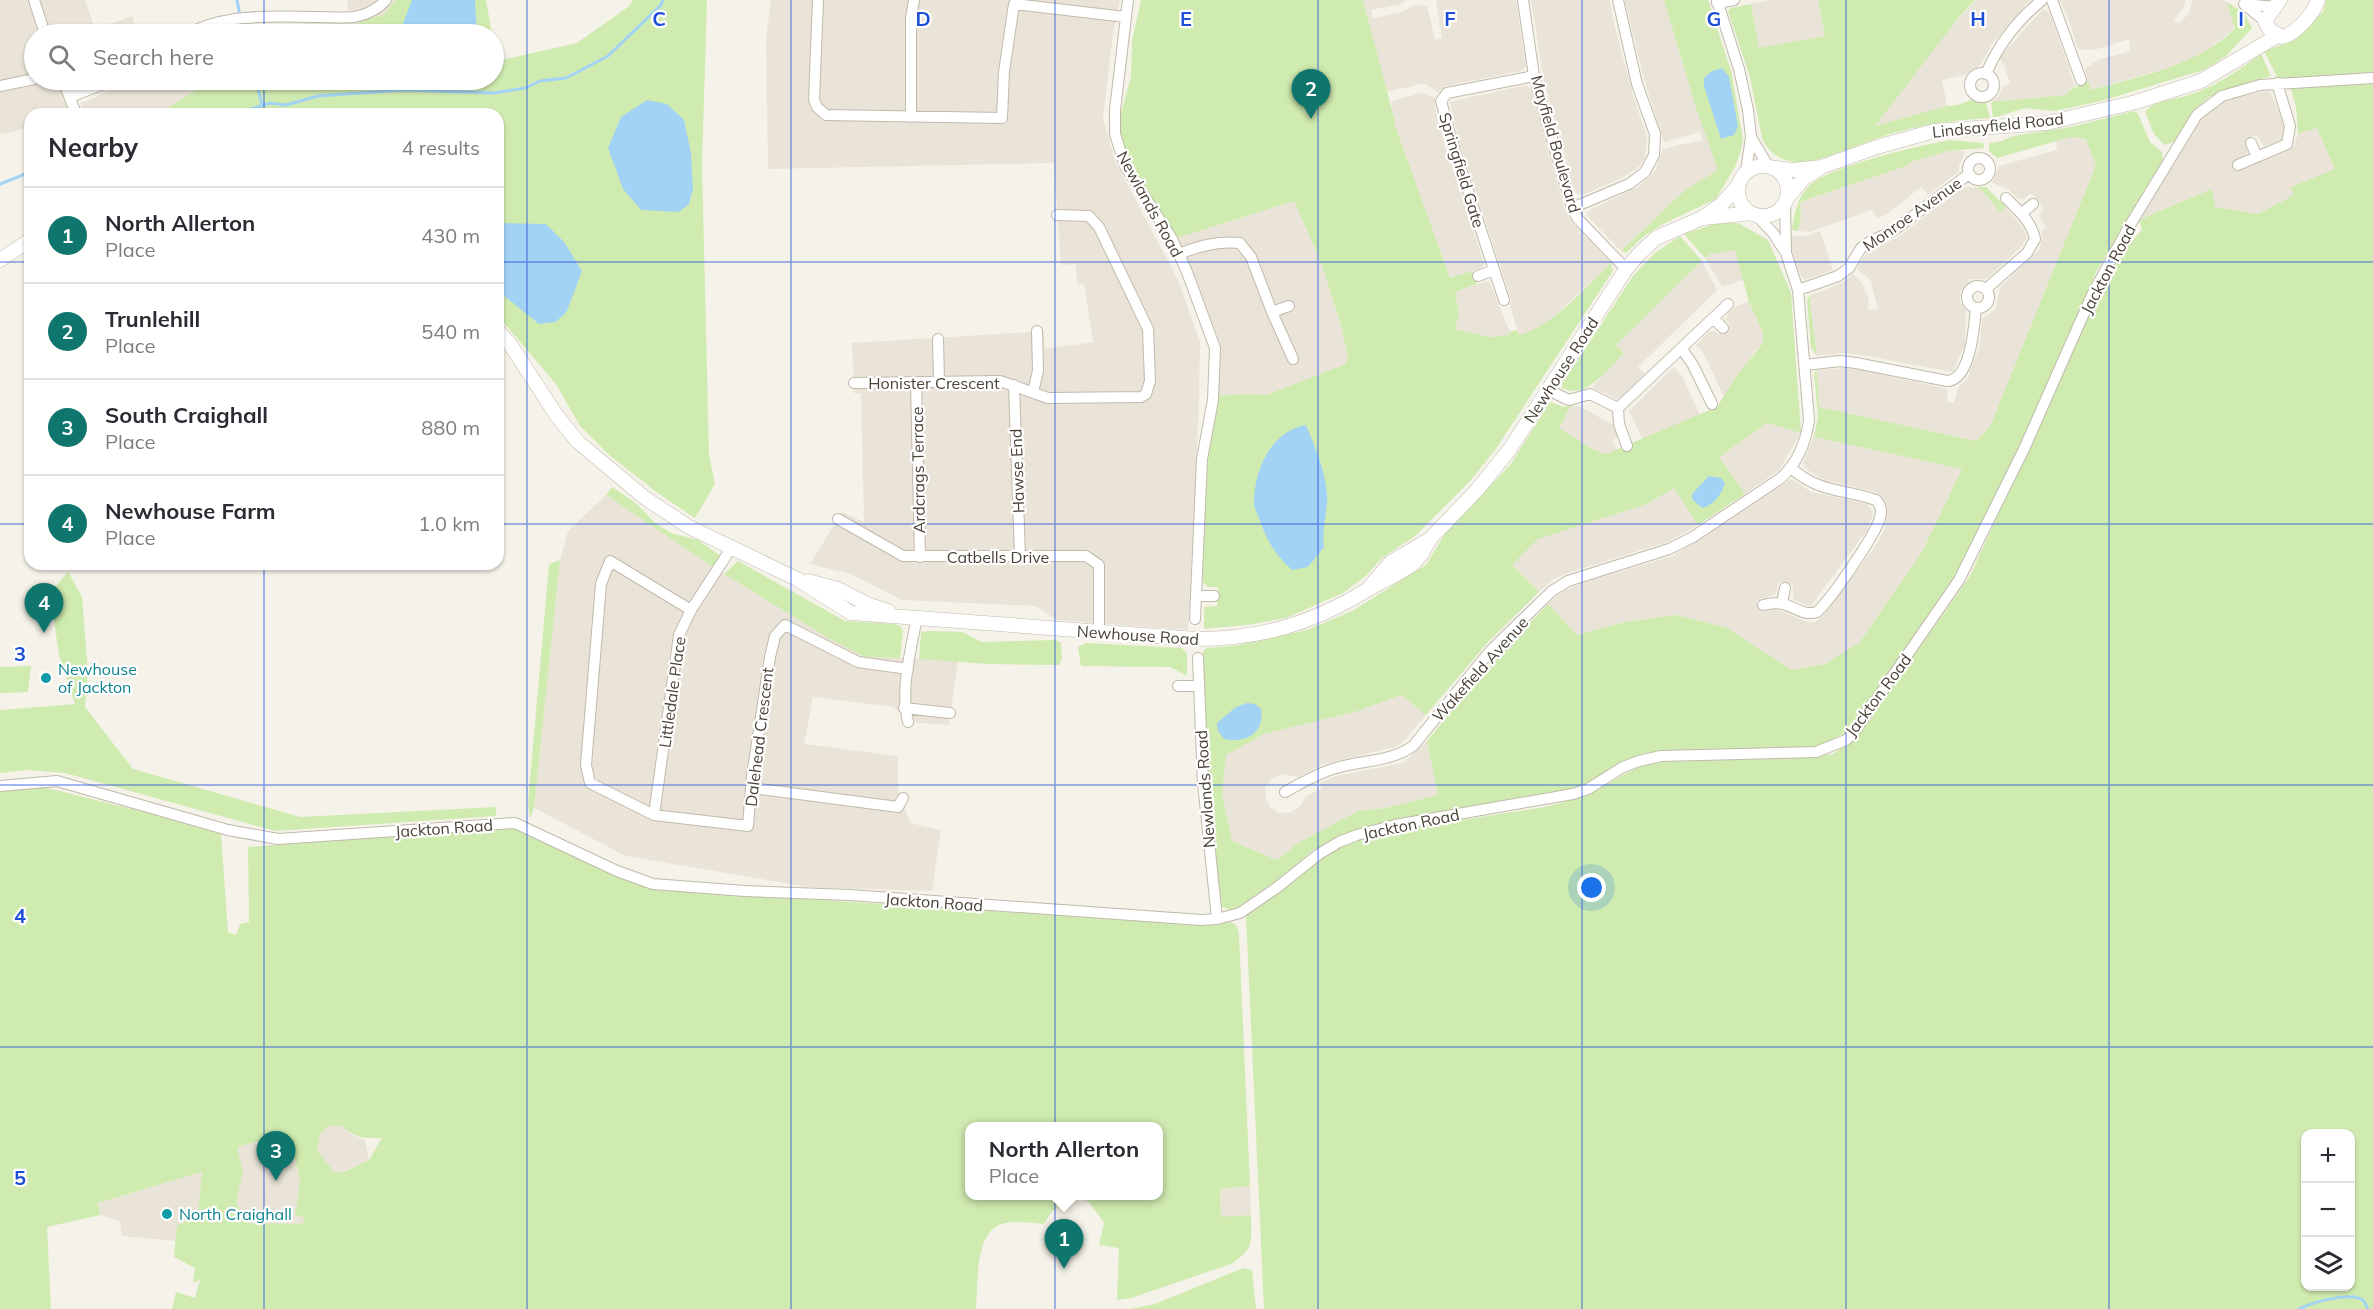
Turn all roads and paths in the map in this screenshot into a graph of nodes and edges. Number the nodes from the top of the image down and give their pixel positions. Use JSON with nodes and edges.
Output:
{"nodes":[{"id":1,"x":34,"y":0,"type":"edge"},
{"id":2,"x":386,"y":0,"type":"edge"},
{"id":3,"x":818,"y":0,"type":"edge"},
{"id":4,"x":914,"y":0,"type":"edge"},
{"id":5,"x":1128,"y":0,"type":"edge"},
{"id":6,"x":1523,"y":0,"type":"edge"},
{"id":7,"x":1618,"y":0,"type":"edge"},
{"id":8,"x":1734,"y":0,"type":"edge"},
{"id":9,"x":2042,"y":0,"type":"edge"},
{"id":10,"x":2052,"y":0,"type":"edge"},
{"id":11,"x":2318,"y":0,"type":"edge"},
{"id":12,"x":1015,"y":2,"type":"edge"},
{"id":13,"x":1717,"y":2,"type":"edge"},
{"id":14,"x":2241,"y":2,"type":"edge"},
{"id":15,"x":2277,"y":3,"type":"edge"},
{"id":16,"x":1126,"y":17,"type":"junction"},
{"id":17,"x":2265,"y":23,"type":"junction"},
{"id":18,"x":42,"y":24,"type":"edge"},
{"id":19,"x":210,"y":24,"type":"edge"},
{"id":20,"x":2277,"y":36,"type":"junction"},
{"id":21,"x":2241,"y":57,"type":"junction"},
{"id":22,"x":1986,"y":74,"type":"dead end"},
{"id":23,"x":1534,"y":76,"type":"junction"},
{"id":24,"x":2373,"y":78,"type":"edge"},
{"id":25,"x":2082,"y":80,"type":"dead end"},
{"id":26,"x":24,"y":81,"type":"edge"},
{"id":27,"x":2277,"y":83,"type":"junction"},
{"id":28,"x":0,"y":86,"type":"edge"},
{"id":29,"x":67,"y":90,"type":"edge"},
{"id":30,"x":90,"y":90,"type":"edge"},
{"id":31,"x":70,"y":98,"type":"junction"},
{"id":32,"x":74,"y":108,"type":"edge"},
{"id":33,"x":911,"y":117,"type":"junction"},
{"id":34,"x":1751,"y":136,"type":"junction"},
{"id":35,"x":2251,"y":143,"type":"dead end"},
{"id":36,"x":2257,"y":157,"type":"junction"},
{"id":37,"x":2238,"y":165,"type":"dead end"},
{"id":38,"x":1771,"y":167,"type":"junction"},
{"id":39,"x":1821,"y":167,"type":"junction"},
{"id":40,"x":1746,"y":171,"type":"junction"},
{"id":41,"x":1969,"y":174,"type":"dead end"},
{"id":42,"x":1737,"y":188,"type":"junction"},
{"id":43,"x":2006,"y":198,"type":"dead end"},
{"id":44,"x":1786,"y":201,"type":"junction"},
{"id":45,"x":2034,"y":204,"type":"dead end"},
{"id":46,"x":1572,"y":208,"type":"junction"},
{"id":47,"x":2022,"y":213,"type":"junction"},
{"id":48,"x":1753,"y":214,"type":"junction"},
{"id":49,"x":1057,"y":215,"type":"dead end"},
{"id":50,"x":1701,"y":218,"type":"junction"},
{"id":51,"x":24,"y":244,"type":"edge"},
{"id":52,"x":1786,"y":253,"type":"junction"},
{"id":53,"x":1179,"y":254,"type":"junction"},
{"id":54,"x":0,"y":260,"type":"edge"},
{"id":55,"x":1626,"y":269,"type":"junction"},
{"id":56,"x":1494,"y":270,"type":"junction"},
{"id":57,"x":1478,"y":276,"type":"dead end"},
{"id":58,"x":1986,"y":289,"type":"junction"},
{"id":59,"x":1798,"y":290,"type":"junction"},
{"id":60,"x":1504,"y":300,"type":"dead end"},
{"id":61,"x":1728,"y":304,"type":"dead end"},
{"id":62,"x":1289,"y":306,"type":"dead end"},
{"id":63,"x":1976,"y":308,"type":"junction"},
{"id":64,"x":1272,"y":312,"type":"junction"},
{"id":65,"x":1713,"y":318,"type":"junction"},
{"id":66,"x":1723,"y":328,"type":"dead end"},
{"id":67,"x":1037,"y":331,"type":"dead end"},
{"id":68,"x":504,"y":338,"type":"edge"},
{"id":69,"x":938,"y":339,"type":"dead end"},
{"id":70,"x":1682,"y":349,"type":"junction"},
{"id":71,"x":1293,"y":359,"type":"dead end"},
{"id":72,"x":1805,"y":365,"type":"junction"},
{"id":73,"x":939,"y":381,"type":"junction"},
{"id":74,"x":854,"y":383,"type":"dead end"},
{"id":75,"x":916,"y":383,"type":"junction"},
{"id":76,"x":1014,"y":385,"type":"junction"},
{"id":77,"x":1548,"y":390,"type":"junction"},
{"id":78,"x":1033,"y":392,"type":"junction"},
{"id":79,"x":1712,"y":404,"type":"dead end"},
{"id":80,"x":1618,"y":408,"type":"junction"},
{"id":81,"x":1627,"y":446,"type":"dead end"},
{"id":82,"x":1791,"y":468,"type":"junction"},
{"id":83,"x":838,"y":519,"type":"dead end"},
{"id":84,"x":732,"y":547,"type":"junction"},
{"id":85,"x":920,"y":557,"type":"junction"},
{"id":86,"x":1020,"y":557,"type":"junction"},
{"id":87,"x":1785,"y":588,"type":"dead end"},
{"id":88,"x":1214,"y":596,"type":"dead end"},
{"id":89,"x":1197,"y":597,"type":"junction"},
{"id":90,"x":1782,"y":603,"type":"junction"},
{"id":91,"x":1763,"y":605,"type":"dead end"},
{"id":92,"x":691,"y":610,"type":"junction"},
{"id":93,"x":916,"y":617,"type":"junction"},
{"id":94,"x":1196,"y":619,"type":"dead end"},
{"id":95,"x":1099,"y":632,"type":"junction"},
{"id":96,"x":1198,"y":658,"type":"dead end"},
{"id":97,"x":908,"y":669,"type":"junction"},
{"id":98,"x":1178,"y":686,"type":"dead end"},
{"id":99,"x":1198,"y":686,"type":"junction"},
{"id":100,"x":904,"y":708,"type":"junction"},
{"id":101,"x":950,"y":713,"type":"dead end"},
{"id":102,"x":908,"y":722,"type":"dead end"},
{"id":103,"x":0,"y":786,"type":"edge"},
{"id":104,"x":753,"y":788,"type":"junction"},
{"id":105,"x":1285,"y":792,"type":"dead end"},
{"id":106,"x":903,"y":798,"type":"dead end"},
{"id":107,"x":654,"y":815,"type":"junction"},
{"id":108,"x":1217,"y":919,"type":"junction"}],
"edges":[{"from":1,"to":18,"type":"street"},
{"from":2,"to":19,"type":"street"},
{"from":3,"to":33,"type":"street"},
{"from":4,"to":33,"type":"street"},
{"from":5,"to":16,"type":"street","name":"Newlands Road"},
{"from":6,"to":23,"type":"street","name":"Mayfield Boulevard"},
{"from":7,"to":46,"type":"street"},
{"from":8,"to":13,"type":"street"},
{"from":9,"to":22,"type":"street"},
{"from":10,"to":25,"type":"street"},
{"from":11,"to":20,"type":"street","name":"Lindsayfield Road"},
{"from":12,"to":16,"type":"street"},
{"from":12,"to":33,"type":"street"},
{"from":13,"to":34,"type":"street"},
{"from":14,"to":15,"type":"street"},
{"from":14,"to":17,"type":"street"},
{"from":15,"to":17,"type":"street","name":"Lindsayfield Road"},
{"from":16,"to":53,"type":"street","name":"Newlands Road"},
{"from":17,"to":20,"type":"street"},
{"from":17,"to":21,"type":"street","name":"Lindsayfield Road"},
{"from":20,"to":21,"type":"street","name":"Lindsayfield Road"},
{"from":21,"to":39,"type":"street","name":"Lindsayfield Road"},
{"from":23,"to":46,"type":"street","name":"Mayfield Boulevard"},
{"from":23,"to":56,"type":"street","name":"Springfield Gate"},
{"from":24,"to":27,"type":"street","name":"Jackton Road"},
{"from":26,"to":28,"type":"street"},
{"from":27,"to":36,"type":"street"},
{"from":27,"to":108,"type":"street","name":"Jackton Road"},
{"from":29,"to":31,"type":"street"},
{"from":30,"to":31,"type":"street"},
{"from":31,"to":32,"type":"street"},
{"from":34,"to":38,"type":"street"},
{"from":34,"to":40,"type":"street"},
{"from":35,"to":36,"type":"street"},
{"from":36,"to":37,"type":"street"},
{"from":38,"to":39,"type":"street","name":"Lindsayfield Road"},
{"from":38,"to":40,"type":"street"},
{"from":38,"to":44,"type":"street"},
{"from":39,"to":44,"type":"street","name":"Lindsayfield Road"},
{"from":40,"to":42,"type":"street"},
{"from":41,"to":59,"type":"street","name":"Monroe Avenue"},
{"from":42,"to":48,"type":"street"},
{"from":42,"to":50,"type":"street","name":"Newhouse Road"},
{"from":43,"to":47,"type":"street"},
{"from":44,"to":48,"type":"street"},
{"from":44,"to":52,"type":"street","name":"Wakefield Avenue"},
{"from":45,"to":47,"type":"street"},
{"from":46,"to":55,"type":"street","name":"Mayfield Boulevard"},
{"from":47,"to":58,"type":"street"},
{"from":48,"to":50,"type":"street","name":"Newhouse Road"},
{"from":48,"to":52,"type":"street","name":"Wakefield Avenue"},
{"from":49,"to":78,"type":"street","name":"Honister Crescent"},
{"from":50,"to":55,"type":"street","name":"Newhouse Road"},
{"from":51,"to":54,"type":"street"},
{"from":52,"to":59,"type":"street","name":"Wakefield Avenue"},
{"from":53,"to":64,"type":"street"},
{"from":53,"to":89,"type":"street","name":"Newlands Road"},
{"from":55,"to":77,"type":"street","name":"Newhouse Road"},
{"from":56,"to":57,"type":"street"},
{"from":56,"to":60,"type":"street","name":"Springfield Gate"},
{"from":58,"to":63,"type":"street"},
{"from":58,"to":63,"type":"street"},
{"from":59,"to":72,"type":"street","name":"Wakefield Avenue"},
{"from":61,"to":65,"type":"street"},
{"from":62,"to":64,"type":"street"},
{"from":63,"to":72,"type":"street"},
{"from":64,"to":71,"type":"street"},
{"from":65,"to":66,"type":"street"},
{"from":65,"to":70,"type":"street"},
{"from":67,"to":78,"type":"street"},
{"from":68,"to":84,"type":"street","name":"Newhouse Road"},
{"from":69,"to":73,"type":"street"},
{"from":70,"to":79,"type":"street"},
{"from":70,"to":80,"type":"street"},
{"from":72,"to":82,"type":"street","name":"Wakefield Avenue"},
{"from":73,"to":75,"type":"street","name":"Honister Crescent"},
{"from":73,"to":76,"type":"street","name":"Honister Crescent"},
{"from":74,"to":75,"type":"street","name":"Honister Crescent"},
{"from":75,"to":85,"type":"street","name":"Ardcrags Terrace"},
{"from":76,"to":78,"type":"street","name":"Honister Crescent"},
{"from":76,"to":86,"type":"street","name":"Hawse End"},
{"from":77,"to":80,"type":"street"},
{"from":77,"to":95,"type":"street","name":"Newhouse Road"},
{"from":80,"to":81,"type":"street"},
{"from":82,"to":90,"type":"street"},
{"from":82,"to":105,"type":"street","name":"Wakefield Avenue"},
{"from":83,"to":85,"type":"street","name":"Catbells Drive"},
{"from":84,"to":92,"type":"street","name":"Littledale Place"},
{"from":84,"to":93,"type":"street","name":"Newhouse Road"},
{"from":85,"to":86,"type":"street","name":"Catbells Drive"},
{"from":86,"to":95,"type":"street","name":"Catbells Drive"},
{"from":87,"to":90,"type":"street"},
{"from":88,"to":89,"type":"street"},
{"from":89,"to":94,"type":"street","name":"Newlands Road"},
{"from":90,"to":91,"type":"street"},
{"from":92,"to":107,"type":"street","name":"Littledale Place"},
{"from":92,"to":107,"type":"street","name":"Dalehead Crescent"},
{"from":93,"to":95,"type":"street","name":"Newhouse Road"},
{"from":93,"to":97,"type":"street"},
{"from":96,"to":99,"type":"street","name":"Newlands Road"},
{"from":97,"to":100,"type":"street"},
{"from":97,"to":104,"type":"street","name":"Dalehead Crescent"},
{"from":98,"to":99,"type":"street"},
{"from":99,"to":108,"type":"street","name":"Newlands Road"},
{"from":100,"to":101,"type":"street"},
{"from":100,"to":102,"type":"street"},
{"from":103,"to":108,"type":"street","name":"Jackton Road"},
{"from":104,"to":106,"type":"street"},
{"from":104,"to":107,"type":"street","name":"Dalehead Crescent"}]}
